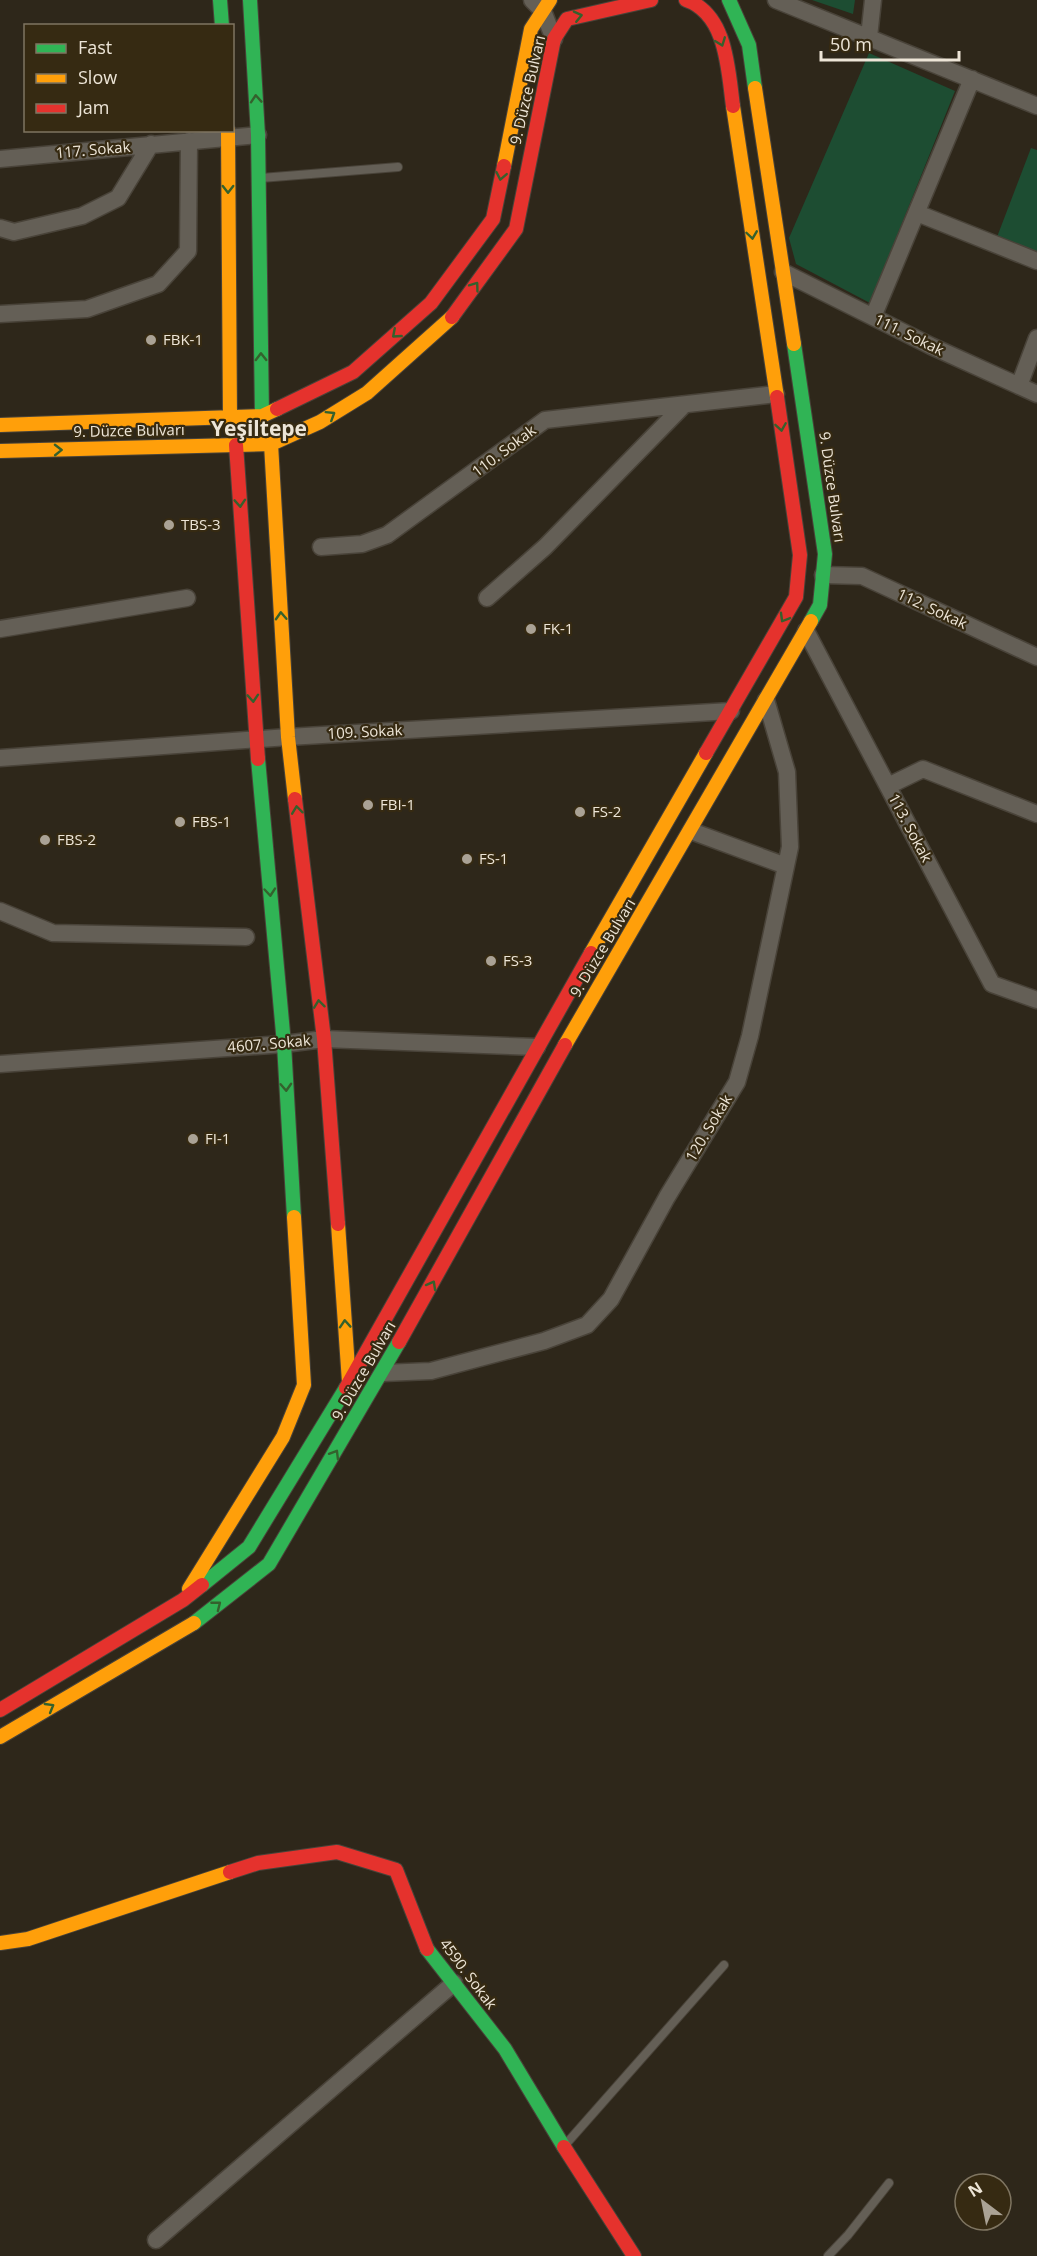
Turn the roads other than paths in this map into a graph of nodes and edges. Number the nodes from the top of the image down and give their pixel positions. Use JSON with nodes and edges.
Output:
{"nodes":[{"id":1,"x":220,"y":0,"type":"edge"},
{"id":2,"x":250,"y":0,"type":"edge"},
{"id":3,"x":651,"y":0,"type":"edge"},
{"id":4,"x":686,"y":0,"type":"edge"},
{"id":5,"x":776,"y":0,"type":"edge"},
{"id":6,"x":873,"y":0,"type":"edge"},
{"id":7,"x":734,"y":1,"type":"edge"},
{"id":8,"x":541,"y":4,"type":"edge"},
{"id":9,"x":222,"y":24,"type":"edge"},
{"id":10,"x":869,"y":37,"type":"junction"},
{"id":11,"x":554,"y":39,"type":"junction"},
{"id":12,"x":972,"y":79,"type":"junction"},
{"id":13,"x":1037,"y":106,"type":"edge"},
{"id":14,"x":228,"y":134,"type":"edge"},
{"id":15,"x":258,"y":135,"type":"junction"},
{"id":16,"x":189,"y":141,"type":"junction"},
{"id":17,"x":151,"y":144,"type":"junction"},
{"id":18,"x":0,"y":159,"type":"edge"},
{"id":19,"x":398,"y":167,"type":"dead end"},
{"id":20,"x":259,"y":178,"type":"junction"},
{"id":21,"x":917,"y":213,"type":"junction"},
{"id":22,"x":0,"y":228,"type":"edge"},
{"id":23,"x":1037,"y":261,"type":"edge"},
{"id":24,"x":783,"y":272,"type":"junction"},
{"id":25,"x":0,"y":314,"type":"edge"},
{"id":26,"x":873,"y":317,"type":"junction"},
{"id":27,"x":1037,"y":338,"type":"edge"},
{"id":28,"x":1019,"y":386,"type":"junction"},
{"id":29,"x":776,"y":394,"type":"junction"},
{"id":30,"x":1037,"y":394,"type":"edge"},
{"id":31,"x":684,"y":405,"type":"junction"},
{"id":32,"x":262,"y":416,"type":"junction"},
{"id":33,"x":230,"y":418,"type":"junction"},
{"id":34,"x":0,"y":426,"type":"edge"},
{"id":35,"x":271,"y":444,"type":"junction"},
{"id":36,"x":236,"y":445,"type":"junction"},
{"id":37,"x":0,"y":451,"type":"edge"},
{"id":38,"x":321,"y":547,"type":"dead end"},
{"id":39,"x":823,"y":575,"type":"junction"},
{"id":40,"x":187,"y":598,"type":"dead end"},
{"id":41,"x":487,"y":598,"type":"dead end"},
{"id":42,"x":0,"y":629,"type":"edge"},
{"id":43,"x":806,"y":631,"type":"junction"},
{"id":44,"x":1037,"y":657,"type":"edge"},
{"id":45,"x":766,"y":700,"type":"junction"},
{"id":46,"x":731,"y":711,"type":"junction"},
{"id":47,"x":288,"y":737,"type":"junction"},
{"id":48,"x":256,"y":739,"type":"junction"},
{"id":49,"x":0,"y":758,"type":"edge"},
{"id":50,"x":888,"y":786,"type":"junction"},
{"id":51,"x":1037,"y":814,"type":"edge"},
{"id":52,"x":692,"y":831,"type":"junction"},
{"id":53,"x":786,"y":866,"type":"junction"},
{"id":54,"x":0,"y":911,"type":"edge"},
{"id":55,"x":246,"y":937,"type":"dead end"},
{"id":56,"x":1037,"y":1000,"type":"edge"},
{"id":57,"x":324,"y":1039,"type":"junction"},
{"id":58,"x":284,"y":1044,"type":"junction"},
{"id":59,"x":537,"y":1047,"type":"junction"},
{"id":60,"x":3,"y":1062,"type":"edge"},
{"id":61,"x":383,"y":1373,"type":"junction"},
{"id":62,"x":349,"y":1382,"type":"junction"},
{"id":63,"x":183,"y":1600,"type":"junction"},
{"id":64,"x":0,"y":1710,"type":"edge"},
{"id":65,"x":0,"y":1737,"type":"edge"},
{"id":66,"x":0,"y":1943,"type":"edge"},
{"id":67,"x":724,"y":1965,"type":"dead end"},
{"id":68,"x":454,"y":1983,"type":"junction"},
{"id":69,"x":564,"y":2146,"type":"junction"},
{"id":70,"x":889,"y":2183,"type":"dead end"},
{"id":71,"x":156,"y":2240,"type":"dead end"},
{"id":72,"x":634,"y":2256,"type":"edge"},
{"id":73,"x":828,"y":2256,"type":"edge"}],
"edges":[{"from":1,"to":9,"type":"main road"},
{"from":15,"to":2,"type":"main road","one_way":true},
{"from":11,"to":3,"type":"main road","name":"9. Düzce Bulvarı","one_way":true},
{"from":4,"to":29,"type":"main road","name":"9. Düzce Bulvarı","one_way":true},
{"from":5,"to":10,"type":"street"},
{"from":6,"to":10,"type":"street"},
{"from":7,"to":24,"type":"main road","name":"9. Düzce Bulvarı"},
{"from":8,"to":11,"type":"street"},
{"from":8,"to":32,"type":"main road","name":"9. Düzce Bulvarı","one_way":true},
{"from":10,"to":12,"type":"street"},
{"from":35,"to":11,"type":"main road","name":"9. Düzce Bulvarı","one_way":true},
{"from":12,"to":13,"type":"street"},
{"from":12,"to":21,"type":"street"},
{"from":14,"to":15,"type":"street","name":"117. Sokak"},
{"from":14,"to":16,"type":"street","name":"117. Sokak"},
{"from":14,"to":33,"type":"main road","one_way":true},
{"from":15,"to":20,"type":"main road"},
{"from":16,"to":17,"type":"street","name":"117. Sokak"},
{"from":16,"to":25,"type":"street"},
{"from":17,"to":18,"type":"street","name":"117. Sokak"},
{"from":17,"to":22,"type":"street"},
{"from":19,"to":20,"type":"lane"},
{"from":32,"to":20,"type":"main road","one_way":true},
{"from":21,"to":23,"type":"street"},
{"from":21,"to":26,"type":"street"},
{"from":24,"to":26,"type":"street","name":"111. Sokak"},
{"from":24,"to":39,"type":"main road","name":"9. Düzce Bulvarı"},
{"from":26,"to":28,"type":"street","name":"111. Sokak"},
{"from":27,"to":28,"type":"street"},
{"from":28,"to":30,"type":"street","name":"111. Sokak"},
{"from":29,"to":31,"type":"street","name":"110. Sokak"},
{"from":29,"to":46,"type":"main road","name":"9. Düzce Bulvarı","one_way":true},
{"from":31,"to":38,"type":"street","name":"110. Sokak"},
{"from":31,"to":41,"type":"street"},
{"from":32,"to":33,"type":"main road","name":"9. Düzce Bulvarı"},
{"from":33,"to":34,"type":"main road","name":"9. Düzce Bulvarı"},
{"from":35,"to":36,"type":"main road","name":"9. Düzce Bulvarı"},
{"from":47,"to":35,"type":"main road","one_way":true},
{"from":37,"to":36,"type":"main road","name":"9. Düzce Bulvarı","one_way":true},
{"from":36,"to":48,"type":"main road","one_way":true},
{"from":39,"to":43,"type":"main road","name":"9. Düzce Bulvarı"},
{"from":39,"to":44,"type":"street","name":"112. Sokak"},
{"from":40,"to":42,"type":"street"},
{"from":43,"to":45,"type":"main road","name":"9. Düzce Bulvarı"},
{"from":43,"to":50,"type":"street","name":"113. Sokak"},
{"from":45,"to":52,"type":"main road","name":"9. Düzce Bulvarı"},
{"from":45,"to":53,"type":"street","name":"120. Sokak"},
{"from":46,"to":47,"type":"street","name":"109. Sokak"},
{"from":46,"to":59,"type":"main road","name":"9. Düzce Bulvarı"},
{"from":47,"to":48,"type":"street","name":"109. Sokak"},
{"from":57,"to":47,"type":"main road","one_way":true},
{"from":48,"to":49,"type":"street","name":"109. Sokak"},
{"from":48,"to":58,"type":"main road","one_way":true},
{"from":50,"to":51,"type":"street"},
{"from":50,"to":56,"type":"street","name":"113. Sokak"},
{"from":52,"to":53,"type":"street"},
{"from":61,"to":52,"type":"main road","name":"9. Düzce Bulvarı","one_way":true},
{"from":53,"to":61,"type":"street","name":"120. Sokak"},
{"from":54,"to":55,"type":"street"},
{"from":57,"to":58,"type":"street","name":"4607. Sokak"},
{"from":57,"to":59,"type":"street","name":"4607. Sokak"},
{"from":62,"to":57,"type":"main road","one_way":true},
{"from":58,"to":60,"type":"street","name":"4607. Sokak"},
{"from":58,"to":63,"type":"main road","one_way":true},
{"from":59,"to":62,"type":"main road","name":"9. Düzce Bulvarı"},
{"from":65,"to":61,"type":"main road","name":"9. Düzce Bulvarı","one_way":true},
{"from":62,"to":63,"type":"main road","name":"9. Düzce Bulvarı"},
{"from":63,"to":64,"type":"main road","name":"9. Düzce Bulvarı"},
{"from":66,"to":68,"type":"main road","name":"4590. Sokak"},
{"from":67,"to":69,"type":"lane"},
{"from":68,"to":69,"type":"main road","name":"4590. Sokak"},
{"from":68,"to":71,"type":"street"},
{"from":69,"to":72,"type":"main road","name":"4590. Sokak"},
{"from":70,"to":73,"type":"lane"}]}
